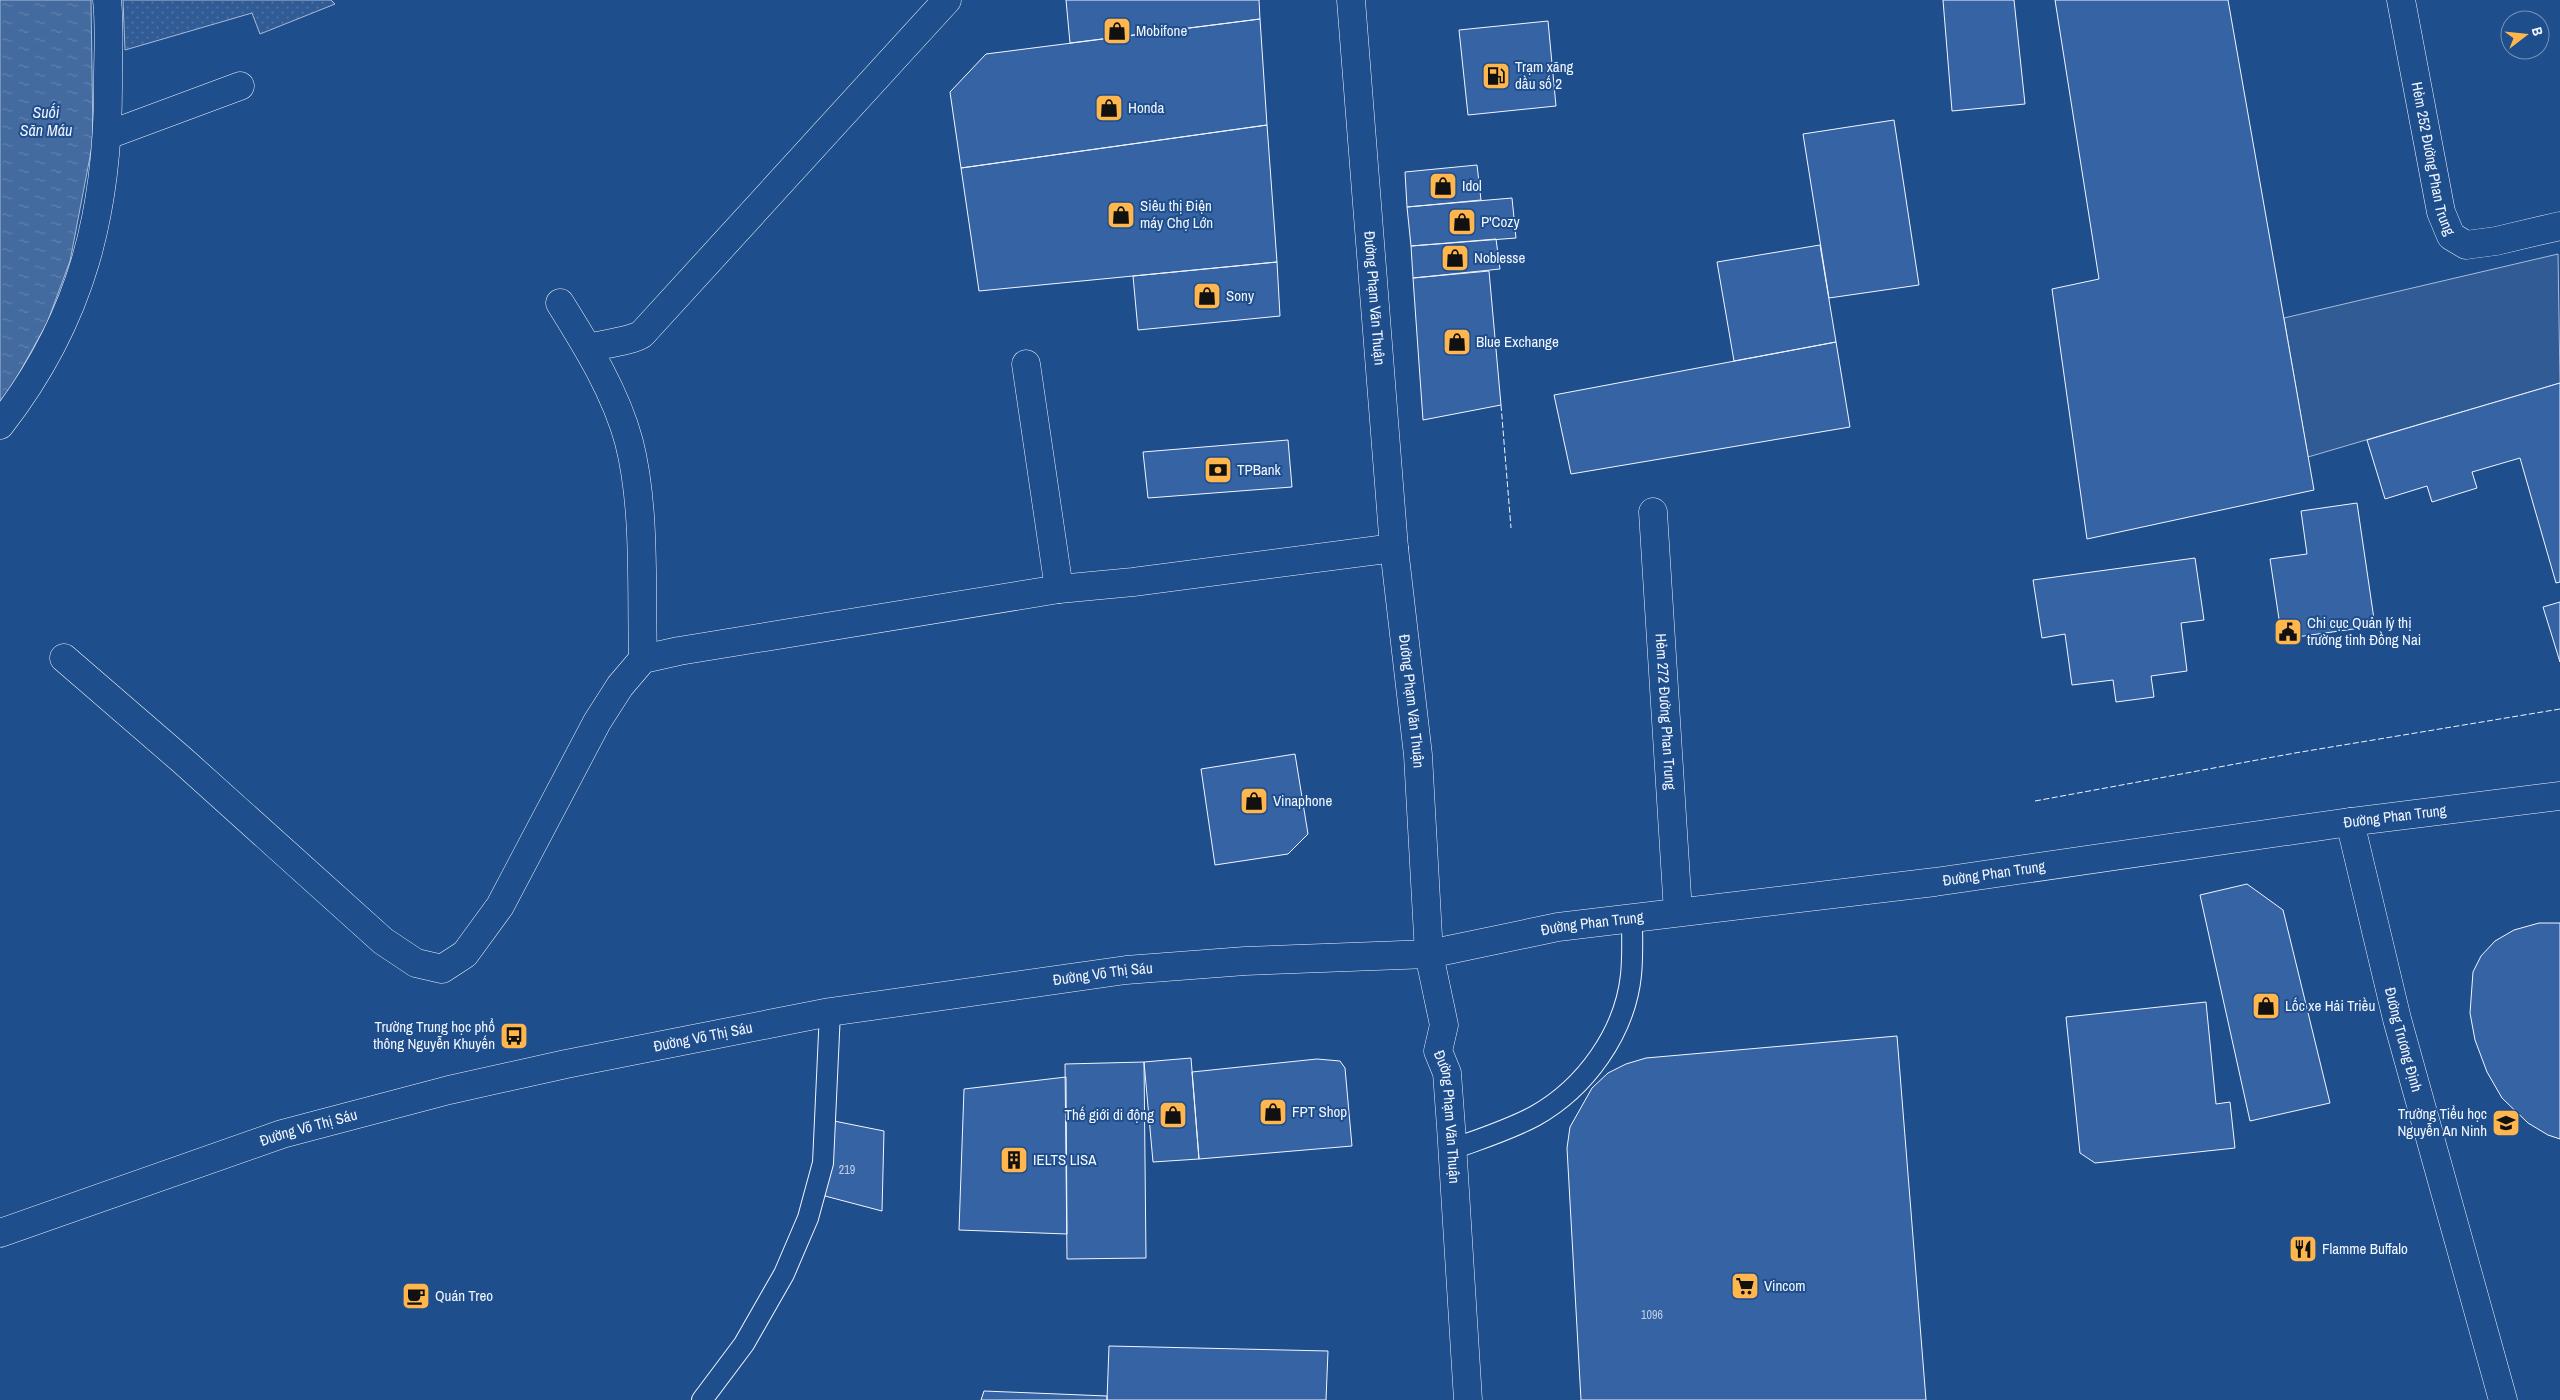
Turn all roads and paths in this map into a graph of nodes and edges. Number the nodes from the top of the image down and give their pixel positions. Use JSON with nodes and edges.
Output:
{"nodes":[{"id":1,"x":107,"y":0,"type":"edge"},
{"id":2,"x":947,"y":0,"type":"edge"},
{"id":3,"x":1351,"y":0,"type":"edge"},
{"id":4,"x":2401,"y":0,"type":"edge"},
{"id":5,"x":240,"y":86,"type":"dead end"},
{"id":6,"x":108,"y":135,"type":"junction"},
{"id":7,"x":2560,"y":226,"type":"edge"},
{"id":8,"x":560,"y":302,"type":"dead end"},
{"id":9,"x":588,"y":348,"type":"junction"},
{"id":10,"x":1026,"y":364,"type":"dead end"},
{"id":11,"x":0,"y":425,"type":"edge"},
{"id":12,"x":1653,"y":512,"type":"dead end"},
{"id":13,"x":1394,"y":548,"type":"junction"},
{"id":14,"x":1059,"y":589,"type":"junction"},
{"id":15,"x":64,"y":658,"type":"dead end"},
{"id":16,"x":643,"y":659,"type":"junction"},
{"id":17,"x":2560,"y":796,"type":"edge"},
{"id":18,"x":2350,"y":822,"type":"junction"},
{"id":19,"x":1678,"y":912,"type":"junction"},
{"id":20,"x":1632,"y":918,"type":"junction"},
{"id":21,"x":1429,"y":954,"type":"junction"},
{"id":22,"x":830,"y":1012,"type":"junction"},
{"id":23,"x":1453,"y":1148,"type":"junction"},
{"id":24,"x":0,"y":1233,"type":"edge"},
{"id":25,"x":702,"y":1400,"type":"edge"},
{"id":26,"x":1468,"y":1400,"type":"edge"},
{"id":27,"x":2503,"y":1400,"type":"edge"}],
"edges":[{"from":1,"to":6,"type":"main road"},
{"from":2,"to":9,"type":"main road"},
{"from":3,"to":13,"type":"main road","name":"Đường Phạm Văn Thuận"},
{"from":4,"to":7,"type":"main road","name":"Hẻm 252 Đường Phan Trung"},
{"from":5,"to":6,"type":"main road"},
{"from":6,"to":11,"type":"main road"},
{"from":8,"to":9,"type":"main road"},
{"from":9,"to":16,"type":"main road"},
{"from":10,"to":14,"type":"main road"},
{"from":12,"to":19,"type":"main road","name":"Hẻm 272 Đường Phan Trung"},
{"from":13,"to":14,"type":"main road"},
{"from":13,"to":21,"type":"main road","name":"Đường Phạm Văn Thuận"},
{"from":14,"to":16,"type":"main road"},
{"from":15,"to":16,"type":"main road"},
{"from":17,"to":18,"type":"main road","name":"Đường Phan Trung"},
{"from":18,"to":19,"type":"main road","name":"Đường Phan Trung"},
{"from":18,"to":27,"type":"main road","name":"Đường Trương Định"},
{"from":19,"to":20,"type":"main road","name":"Đường Phan Trung"},
{"from":20,"to":21,"type":"main road","name":"Đường Phan Trung"},
{"from":20,"to":23,"type":"lane"},
{"from":21,"to":22,"type":"main road","name":"Đường Võ Thị Sáu"},
{"from":21,"to":23,"type":"main road","name":"Đường Phạm Văn Thuận"},
{"from":22,"to":24,"type":"main road","name":"Đường Võ Thị Sáu"},
{"from":22,"to":25,"type":"lane"},
{"from":23,"to":26,"type":"main road","name":"Đường Phạm Văn Thuận"}]}
